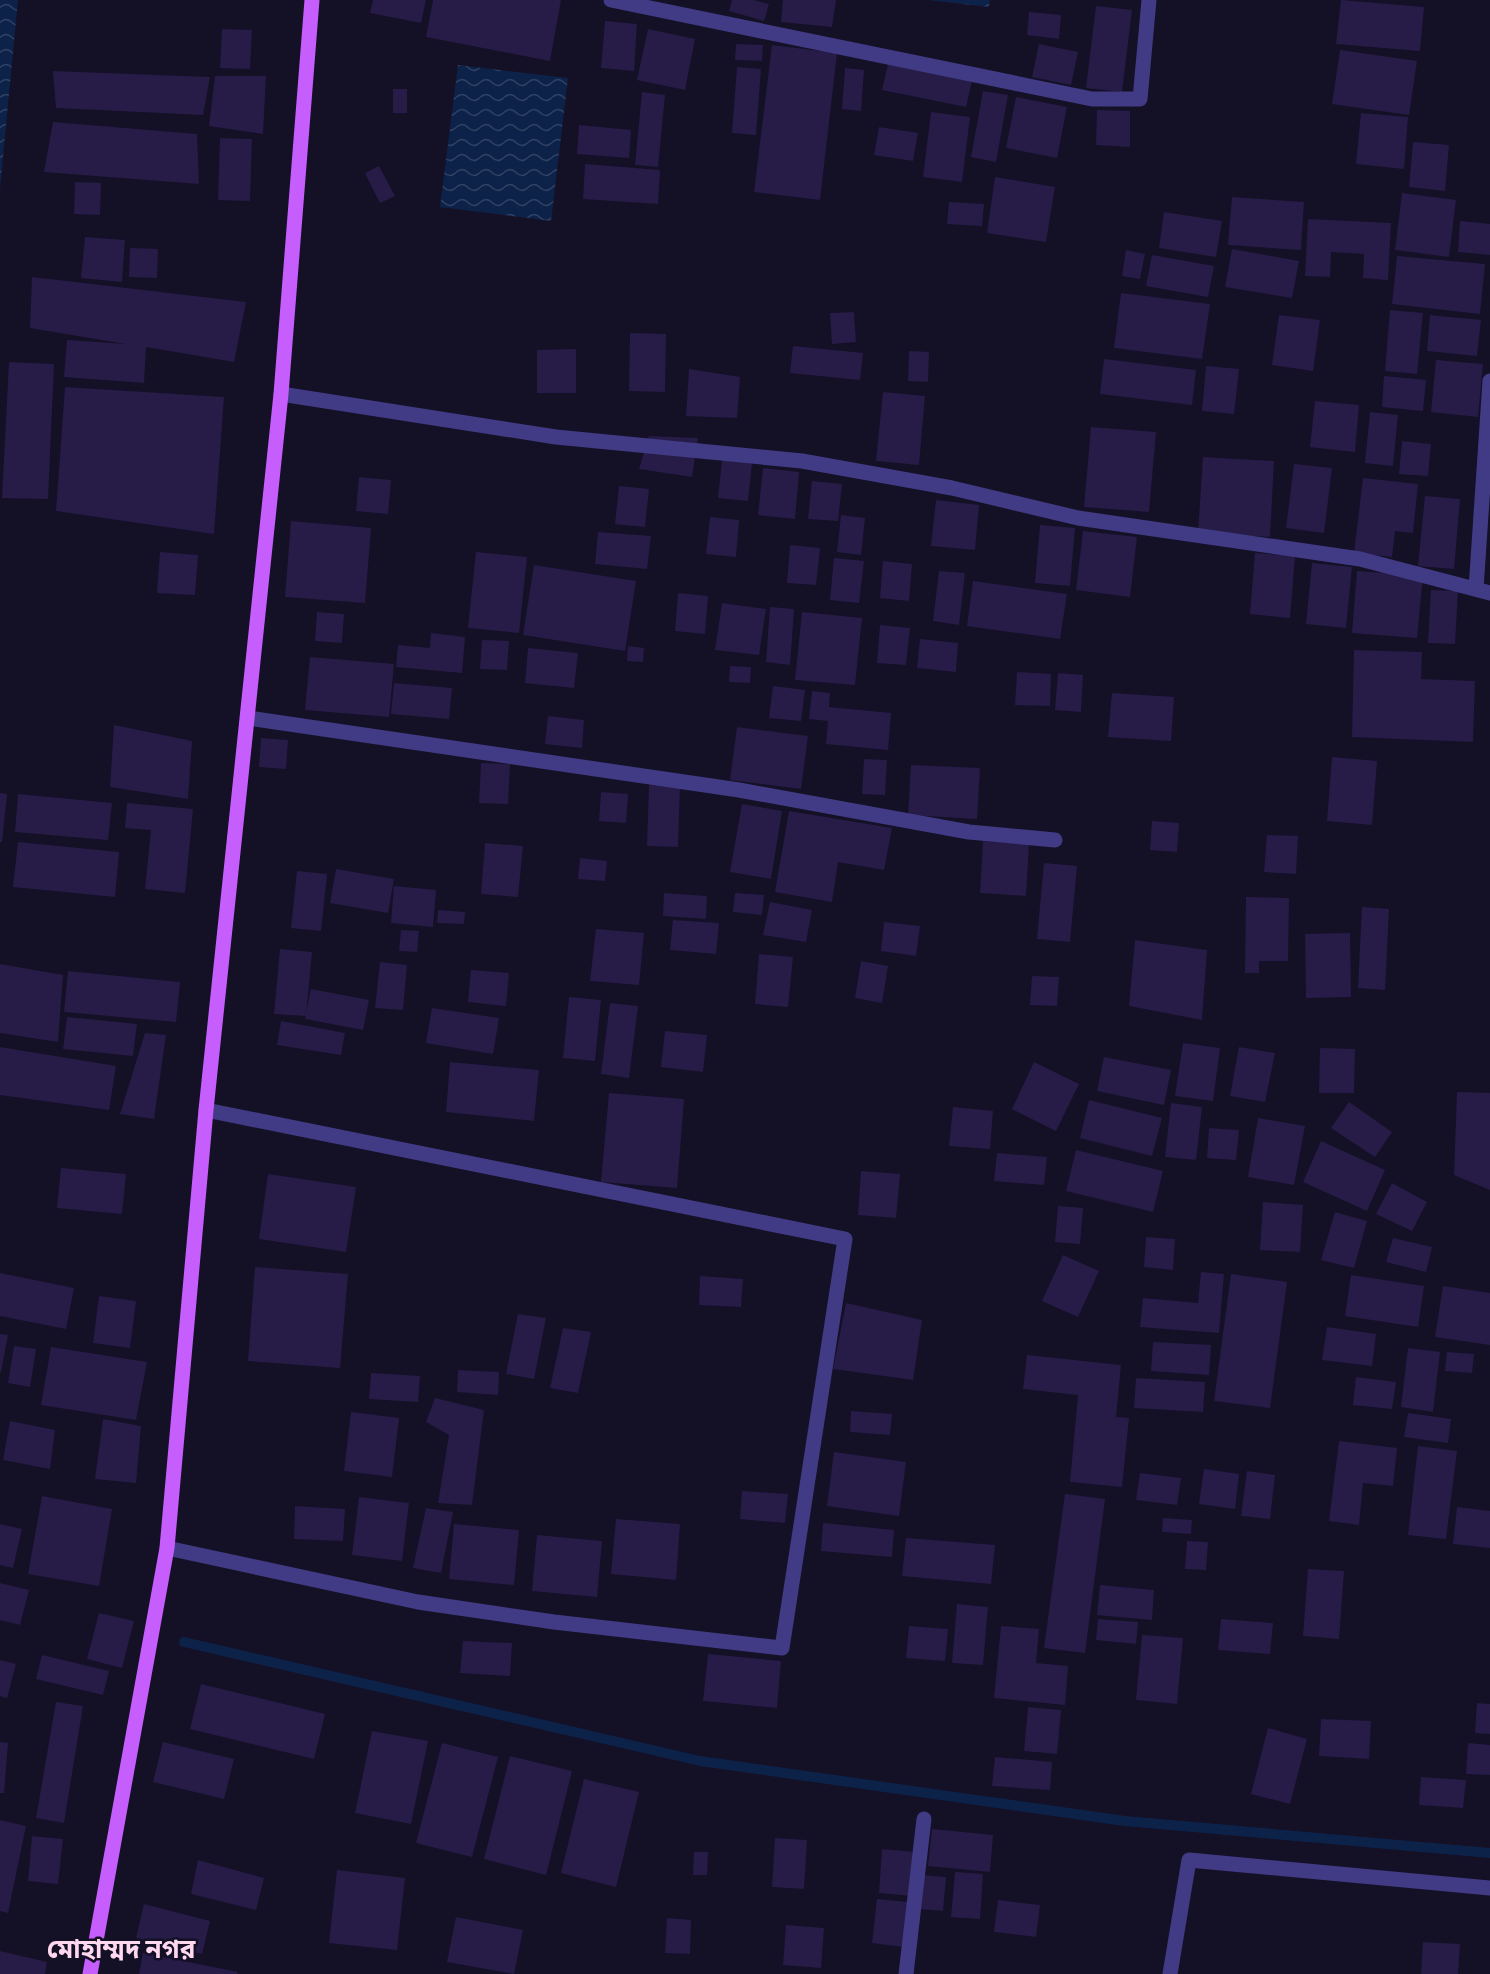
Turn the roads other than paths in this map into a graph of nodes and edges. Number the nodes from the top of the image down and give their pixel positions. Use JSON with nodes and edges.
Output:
{"nodes":[{"id":1,"x":312,"y":0,"type":"edge"},
{"id":2,"x":611,"y":0,"type":"edge"},
{"id":3,"x":1149,"y":0,"type":"edge"},
{"id":4,"x":1490,"y":381,"type":"edge"},
{"id":5,"x":281,"y":394,"type":"junction"},
{"id":6,"x":1483,"y":591,"type":"edge"},
{"id":7,"x":248,"y":718,"type":"junction"},
{"id":8,"x":1055,"y":840,"type":"dead end"},
{"id":9,"x":206,"y":1110,"type":"junction"},
{"id":10,"x":167,"y":1548,"type":"junction"},
{"id":11,"x":924,"y":1818,"type":"dead end"},
{"id":12,"x":1490,"y":1888,"type":"edge"},
{"id":13,"x":90,"y":1974,"type":"edge"},
{"id":14,"x":906,"y":1974,"type":"edge"},
{"id":15,"x":1170,"y":1974,"type":"edge"}],
"edges":[{"from":1,"to":5,"type":"main road"},
{"from":2,"to":3,"type":"street"},
{"from":4,"to":6,"type":"street"},
{"from":5,"to":6,"type":"street"},
{"from":5,"to":7,"type":"main road"},
{"from":7,"to":8,"type":"street"},
{"from":7,"to":9,"type":"main road"},
{"from":9,"to":10,"type":"main road"},
{"from":9,"to":10,"type":"street"},
{"from":10,"to":13,"type":"main road"},
{"from":11,"to":14,"type":"street"},
{"from":12,"to":15,"type":"street"}]}
